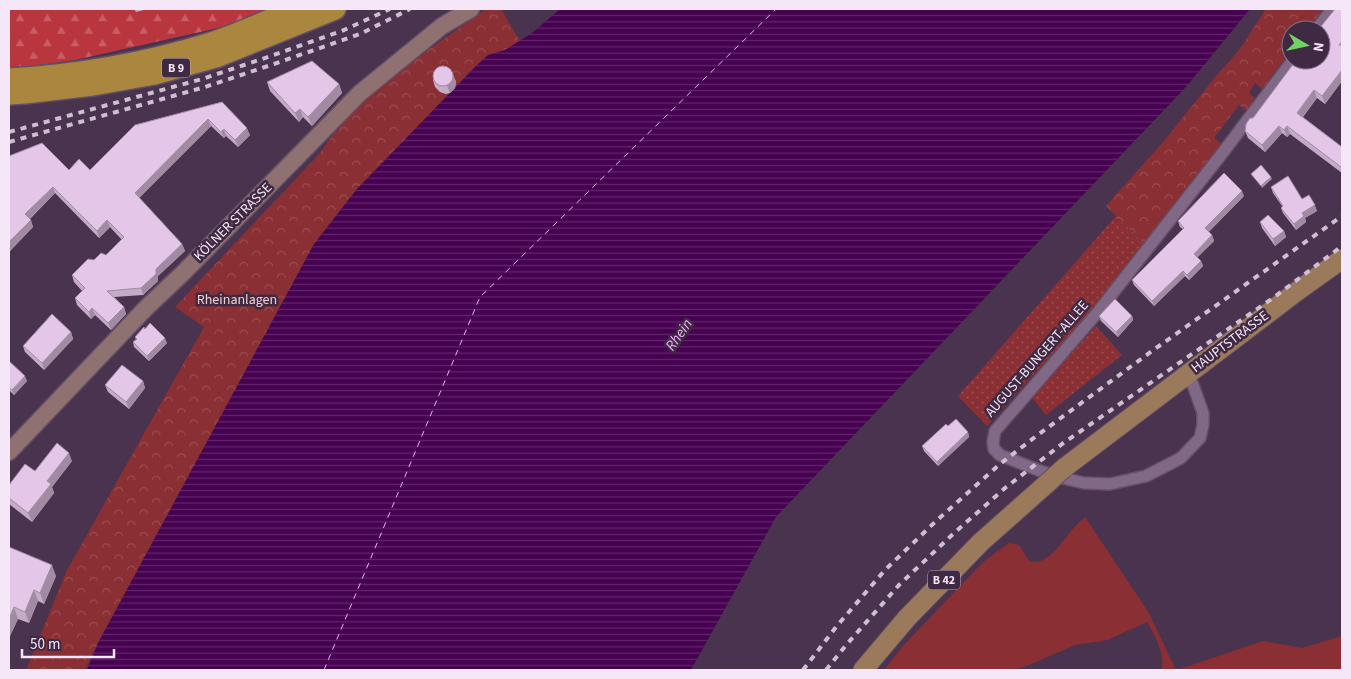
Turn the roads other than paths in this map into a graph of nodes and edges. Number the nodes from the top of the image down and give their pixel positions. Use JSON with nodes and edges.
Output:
{"nodes":[{"id":1,"x":296,"y":9,"type":"edge"},
{"id":2,"x":335,"y":9,"type":"edge"},
{"id":3,"x":471,"y":9,"type":"edge"},
{"id":4,"x":1332,"y":9,"type":"edge"},
{"id":5,"x":1324,"y":20,"type":"edge"},
{"id":6,"x":1285,"y":70,"type":"edge"},
{"id":7,"x":9,"y":79,"type":"edge"},
{"id":8,"x":9,"y":94,"type":"edge"},
{"id":9,"x":1342,"y":259,"type":"edge"},
{"id":10,"x":1187,"y":374,"type":"junction"},
{"id":11,"x":9,"y":452,"type":"edge"},
{"id":12,"x":862,"y":670,"type":"edge"}],
"edges":[{"from":1,"to":7,"type":"highway","number":"B 9"},
{"from":2,"to":8,"type":"highway","number":"B 9"},
{"from":3,"to":11,"type":"street","name":"KÖLNER STRASSE"},
{"from":4,"to":5,"type":"street"},
{"from":6,"to":10,"type":"street","name":"AUGUST-BUNGERT-ALLEE"},
{"from":9,"to":10,"type":"main road","name":"HAUPTSTRASSE","number":"B 42"},
{"from":10,"to":12,"type":"main road","name":"HAUPTSTRASSE","number":"B 42","bridge":true}]}
